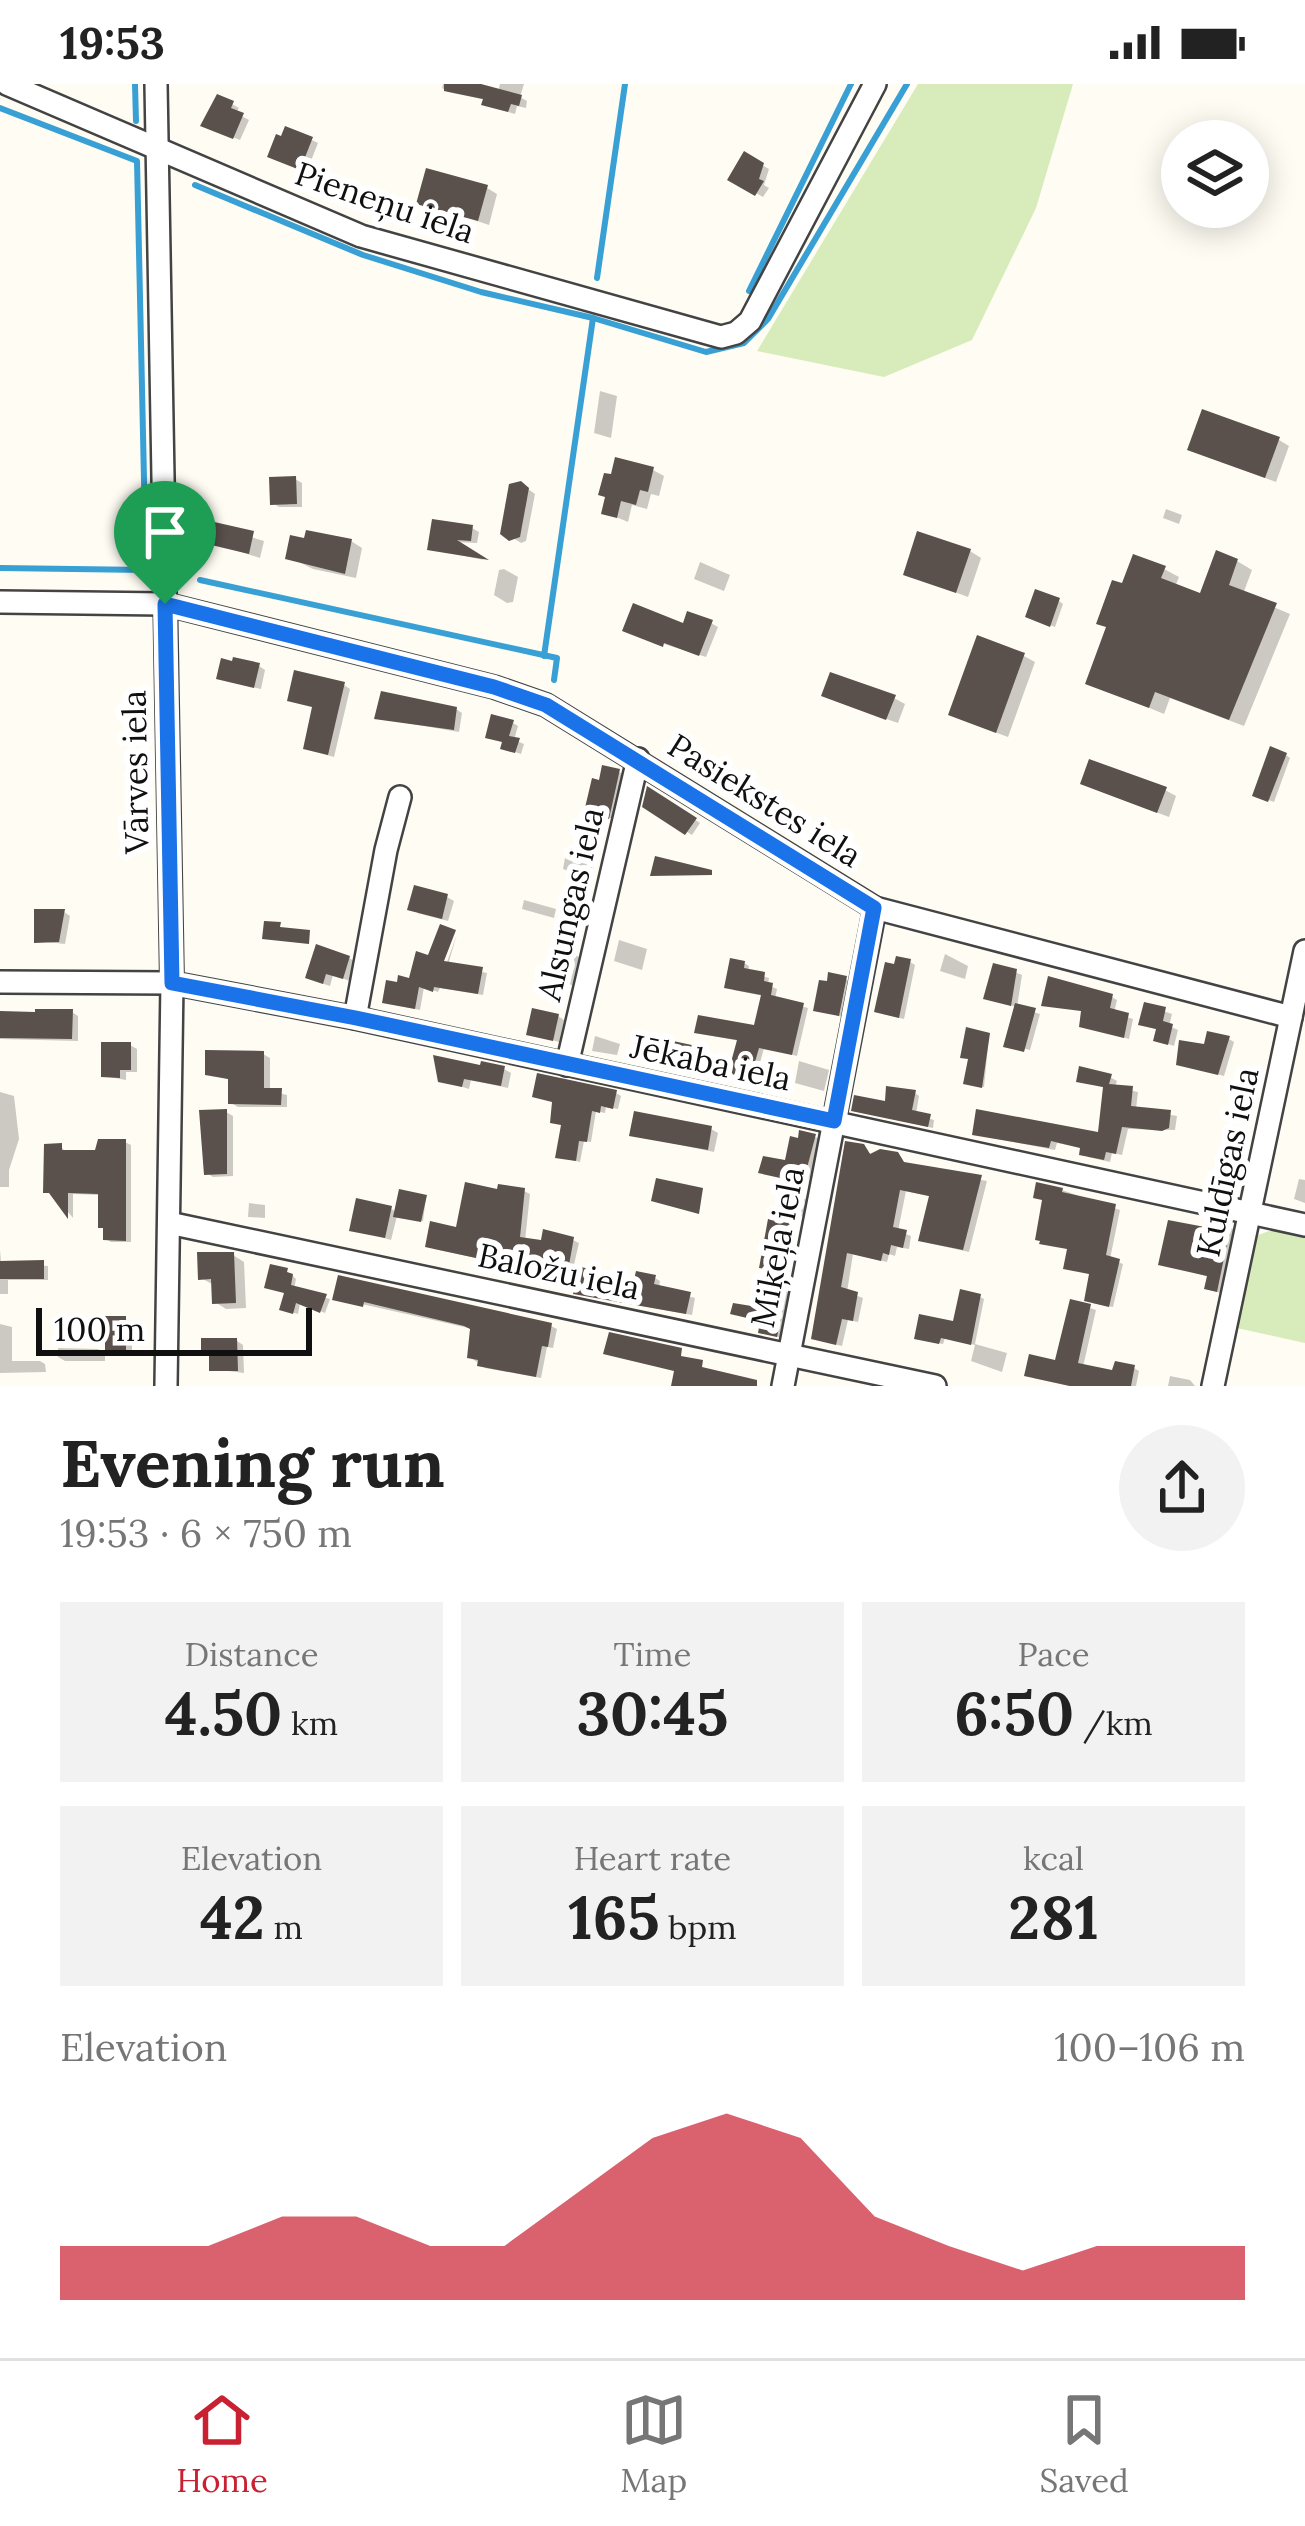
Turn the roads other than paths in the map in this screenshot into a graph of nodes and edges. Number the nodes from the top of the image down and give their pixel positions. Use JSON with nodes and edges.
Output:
{"nodes":[{"id":1,"x":7,"y":84,"type":"edge"},
{"id":2,"x":156,"y":84,"type":"edge"},
{"id":3,"x":875,"y":84,"type":"edge"},
{"id":4,"x":157,"y":148,"type":"junction"},
{"id":5,"x":0,"y":602,"type":"edge"},
{"id":6,"x":165,"y":604,"type":"junction"},
{"id":7,"x":638,"y":759,"type":"junction"},
{"id":8,"x":400,"y":797,"type":"dead end"},
{"id":9,"x":874,"y":908,"type":"junction"},
{"id":10,"x":1305,"y":951,"type":"edge"},
{"id":11,"x":0,"y":982,"type":"edge"},
{"id":12,"x":172,"y":983,"type":"junction"},
{"id":13,"x":1291,"y":1017,"type":"junction"},
{"id":14,"x":356,"y":1018,"type":"junction"},
{"id":15,"x":567,"y":1065,"type":"junction"},
{"id":16,"x":834,"y":1121,"type":"junction"},
{"id":17,"x":1250,"y":1214,"type":"junction"},
{"id":18,"x":169,"y":1223,"type":"junction"},
{"id":19,"x":1305,"y":1225,"type":"edge"},
{"id":20,"x":790,"y":1354,"type":"junction"},
{"id":21,"x":166,"y":1386,"type":"edge"},
{"id":22,"x":783,"y":1386,"type":"edge"},
{"id":23,"x":935,"y":1386,"type":"edge"},
{"id":24,"x":1213,"y":1386,"type":"edge"}],
"edges":[{"from":1,"to":4,"type":"street","name":"Pieneņu iela"},
{"from":2,"to":4,"type":"street","name":"Vārves iela"},
{"from":3,"to":4,"type":"street","name":"Pieneņu iela"},
{"from":4,"to":6,"type":"street","name":"Vārves iela"},
{"from":5,"to":6,"type":"street","name":"Pasiekstes iela"},
{"from":6,"to":7,"type":"street","name":"Pasiekstes iela"},
{"from":6,"to":12,"type":"street","name":"Vārves iela"},
{"from":7,"to":9,"type":"street","name":"Pasiekstes iela"},
{"from":7,"to":15,"type":"street","name":"Alsungas iela"},
{"from":8,"to":14,"type":"street"},
{"from":9,"to":13,"type":"street","name":"Pasiekstes iela"},
{"from":9,"to":16,"type":"street","name":"Miķeļa iela"},
{"from":10,"to":13,"type":"street","name":"Kuldīgas iela"},
{"from":11,"to":12,"type":"street","name":"Jēkaba iela"},
{"from":12,"to":14,"type":"street","name":"Jēkaba iela"},
{"from":12,"to":18,"type":"street","name":"Vārves iela"},
{"from":13,"to":17,"type":"street","name":"Kuldīgas iela"},
{"from":14,"to":15,"type":"street","name":"Jēkaba iela"},
{"from":15,"to":16,"type":"street","name":"Jēkaba iela"},
{"from":16,"to":17,"type":"street","name":"Jēkaba iela"},
{"from":16,"to":20,"type":"street","name":"Miķeļa iela"},
{"from":17,"to":19,"type":"street","name":"Jēkaba iela"},
{"from":17,"to":24,"type":"street","name":"Kuldīgas iela"},
{"from":18,"to":20,"type":"street","name":"Baložu iela"},
{"from":18,"to":21,"type":"street","name":"Vārves iela"},
{"from":20,"to":22,"type":"street","name":"Miķeļa iela"},
{"from":20,"to":23,"type":"street","name":"Baložu iela"}]}
